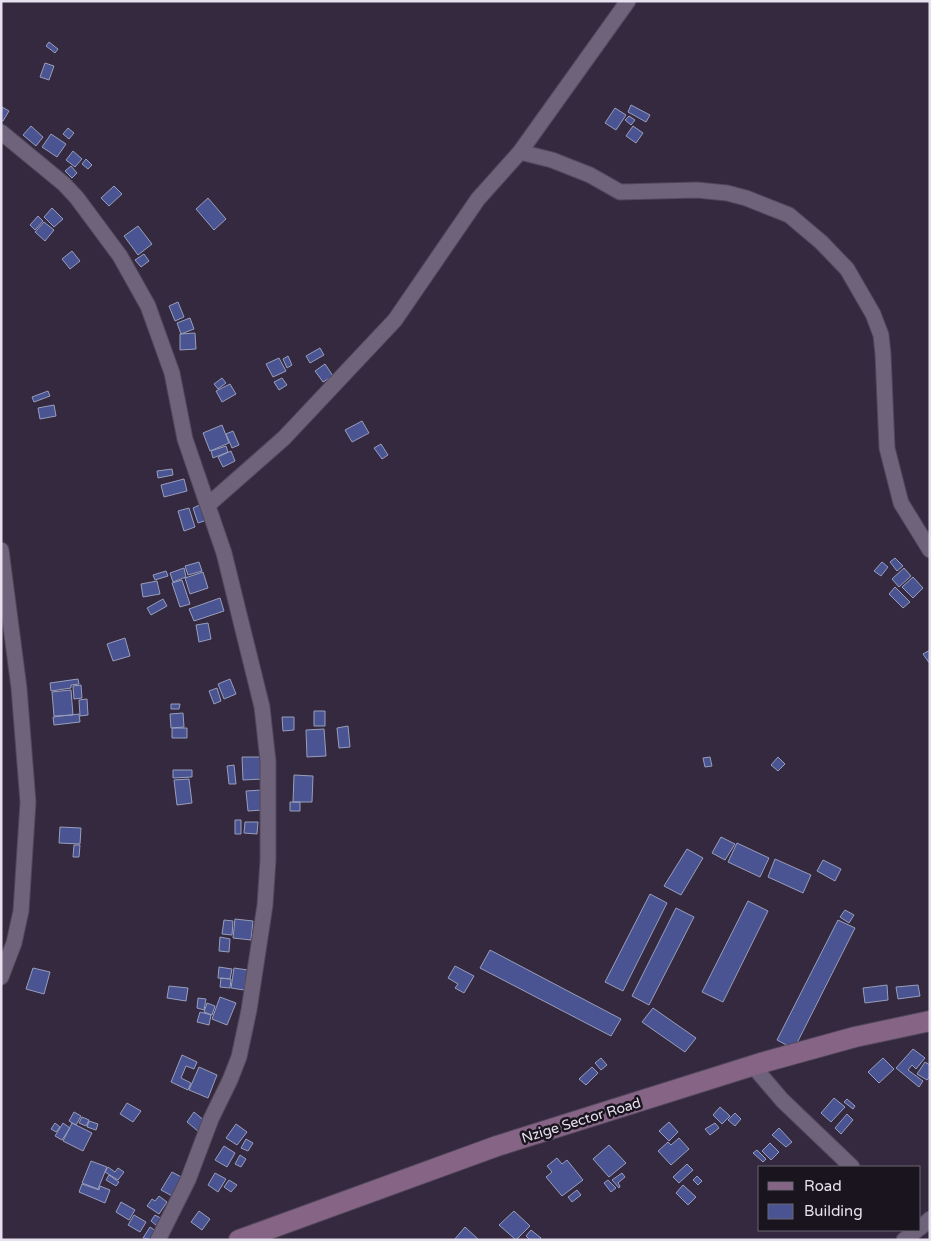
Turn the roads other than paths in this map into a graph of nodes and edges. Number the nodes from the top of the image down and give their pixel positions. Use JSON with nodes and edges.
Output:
{"nodes":[{"id":1,"x":628,"y":1,"type":"edge"},
{"id":2,"x":1,"y":132,"type":"edge"},
{"id":3,"x":520,"y":152,"type":"junction"},
{"id":4,"x":208,"y":505,"type":"junction"},
{"id":5,"x":1,"y":550,"type":"edge"},
{"id":6,"x":930,"y":550,"type":"edge"},
{"id":7,"x":1,"y":977,"type":"edge"},
{"id":8,"x":930,"y":1021,"type":"edge"},
{"id":9,"x":753,"y":1066,"type":"junction"},
{"id":10,"x":851,"y":1166,"type":"edge"},
{"id":11,"x":915,"y":1231,"type":"edge"},
{"id":12,"x":158,"y":1240,"type":"edge"},
{"id":13,"x":239,"y":1240,"type":"edge"},
{"id":14,"x":904,"y":1240,"type":"edge"}],
"edges":[{"from":1,"to":3,"type":"street"},
{"from":2,"to":4,"type":"street"},
{"from":3,"to":4,"type":"street"},
{"from":3,"to":6,"type":"street"},
{"from":4,"to":12,"type":"street"},
{"from":5,"to":7,"type":"street"},
{"from":8,"to":9,"type":"main road","name":"Nzige Sector Road"},
{"from":9,"to":10,"type":"street"},
{"from":9,"to":13,"type":"main road","name":"Nzige Sector Road"},
{"from":11,"to":14,"type":"street"}]}
